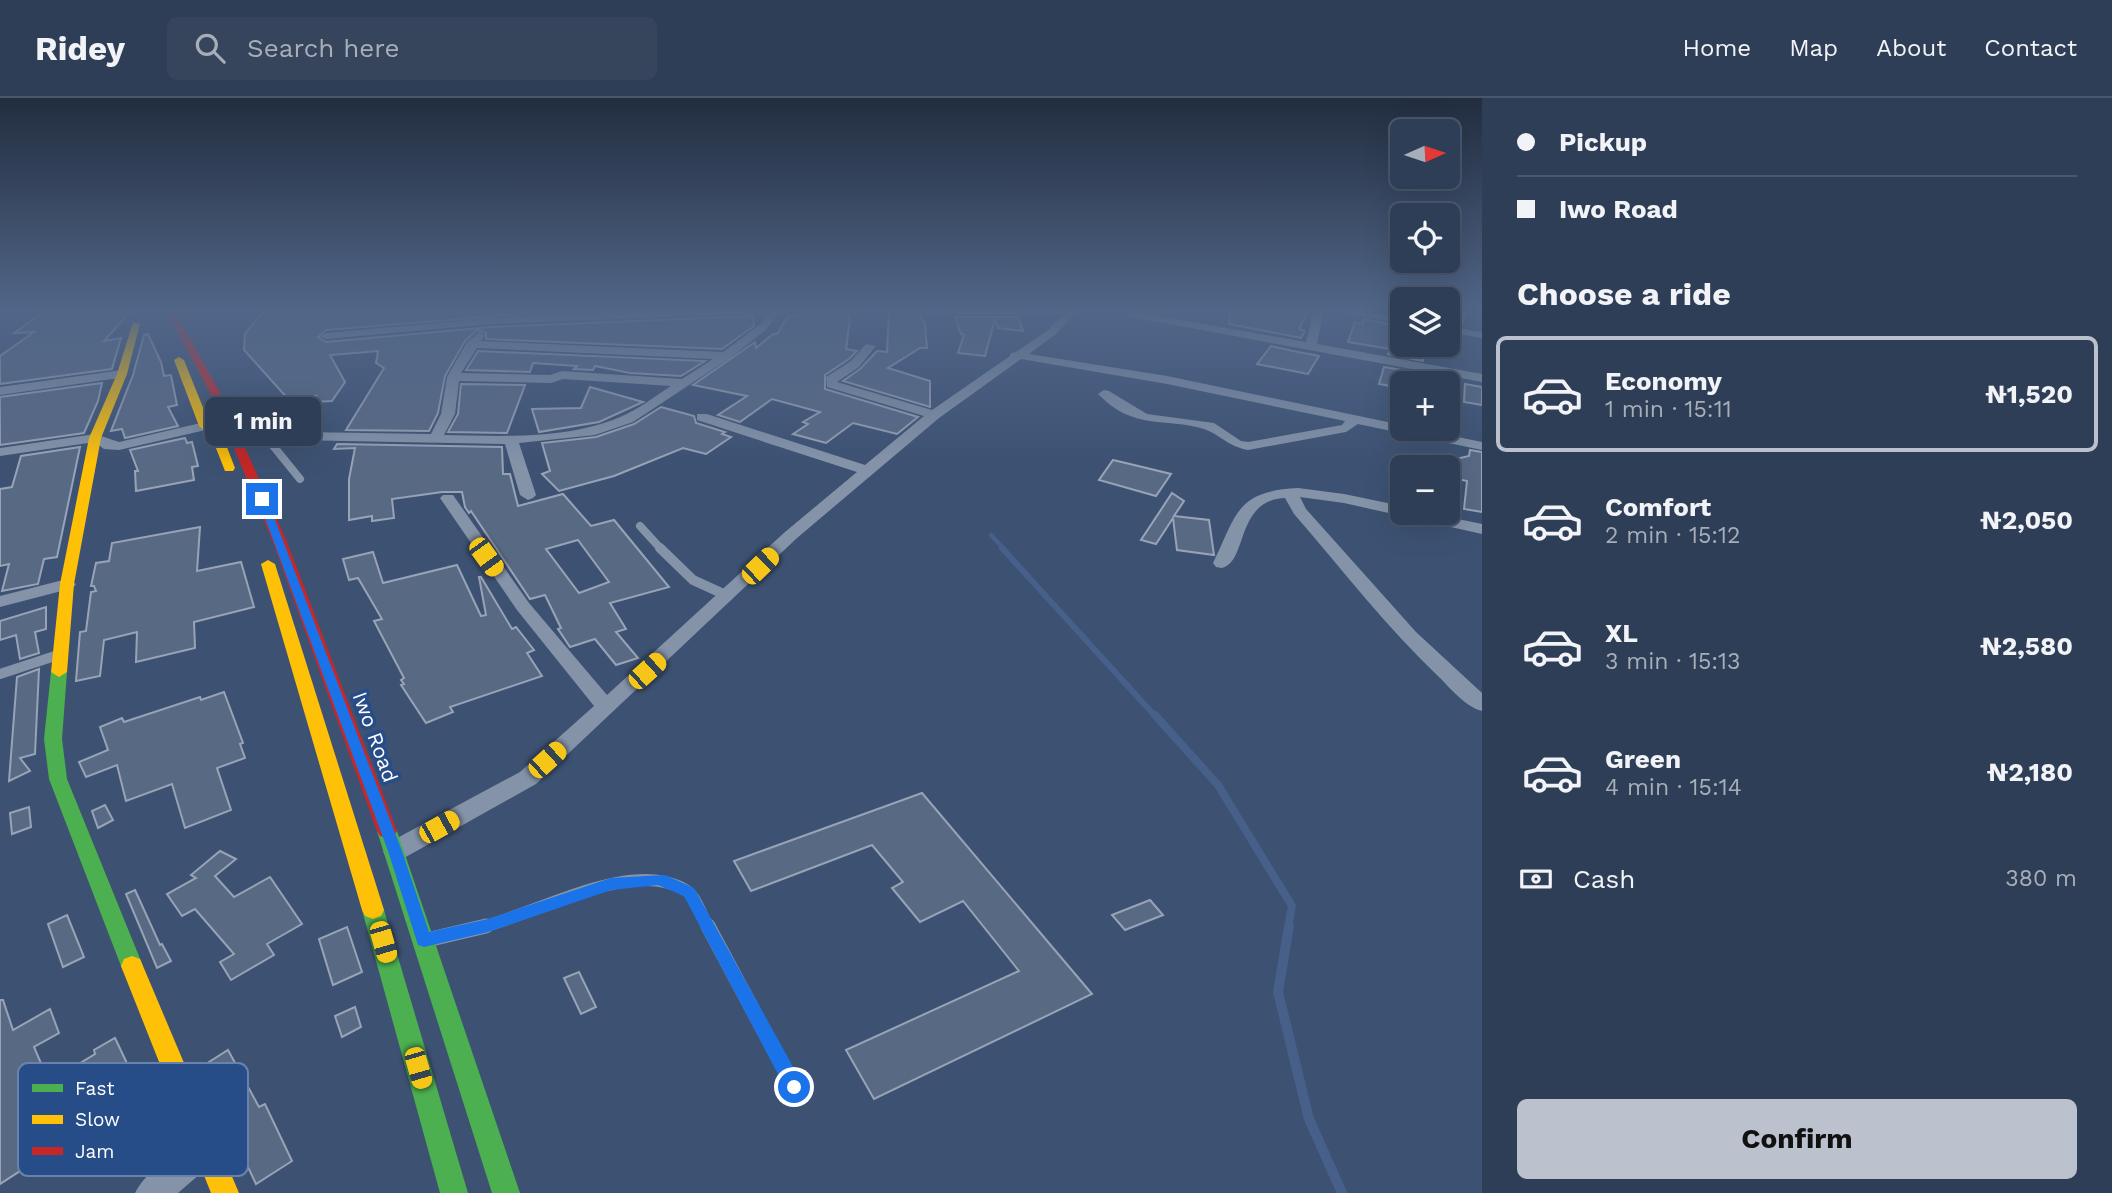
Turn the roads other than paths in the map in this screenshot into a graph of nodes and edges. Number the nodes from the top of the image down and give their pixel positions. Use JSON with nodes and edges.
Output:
{"nodes":[{"id":1,"x":126,"y":360,"type":"edge"},
{"id":2,"x":179,"y":360,"type":"edge"},
{"id":3,"x":196,"y":360,"type":"edge"},
{"id":4,"x":462,"y":360,"type":"edge"},
{"id":5,"x":720,"y":360,"type":"edge"},
{"id":6,"x":858,"y":360,"type":"edge"},
{"id":7,"x":1008,"y":360,"type":"edge"},
{"id":8,"x":1046,"y":360,"type":"edge"},
{"id":9,"x":1383,"y":360,"type":"edge"},
{"id":10,"x":122,"y":374,"type":"junction"},
{"id":11,"x":453,"y":377,"type":"junction"},
{"id":12,"x":1482,"y":378,"type":"edge"},
{"id":13,"x":684,"y":383,"type":"junction"},
{"id":14,"x":0,"y":391,"type":"edge"},
{"id":15,"x":1104,"y":394,"type":"dead end"},
{"id":16,"x":305,"y":412,"type":"dead end"},
{"id":17,"x":934,"y":415,"type":"junction"},
{"id":18,"x":702,"y":417,"type":"dead end"},
{"id":19,"x":228,"y":419,"type":"junction"},
{"id":20,"x":1355,"y":420,"type":"junction"},
{"id":21,"x":205,"y":426,"type":"junction"},
{"id":22,"x":236,"y":435,"type":"junction"},
{"id":23,"x":266,"y":437,"type":"junction"},
{"id":24,"x":95,"y":438,"type":"junction"},
{"id":25,"x":435,"y":439,"type":"junction"},
{"id":26,"x":510,"y":440,"type":"junction"},
{"id":27,"x":1482,"y":446,"type":"edge"},
{"id":28,"x":0,"y":452,"type":"edge"},
{"id":29,"x":868,"y":471,"type":"junction"},
{"id":30,"x":300,"y":480,"type":"dead end"},
{"id":31,"x":236,"y":485,"type":"dead end"},
{"id":32,"x":1290,"y":494,"type":"junction"},
{"id":33,"x":528,"y":495,"type":"dead end"},
{"id":34,"x":448,"y":498,"type":"dead end"},
{"id":35,"x":1390,"y":509,"type":"edge"},
{"id":36,"x":1460,"y":524,"type":"edge"},
{"id":37,"x":640,"y":526,"type":"dead end"},
{"id":38,"x":1482,"y":529,"type":"edge"},
{"id":39,"x":280,"y":542,"type":"junction"},
{"id":40,"x":1222,"y":562,"type":"dead end"},
{"id":41,"x":67,"y":584,"type":"junction"},
{"id":42,"x":728,"y":596,"type":"junction"},
{"id":43,"x":0,"y":603,"type":"edge"},
{"id":44,"x":59,"y":655,"type":"junction"},
{"id":45,"x":0,"y":674,"type":"edge"},
{"id":46,"x":1482,"y":704,"type":"edge"},
{"id":47,"x":607,"y":708,"type":"junction"},
{"id":48,"x":395,"y":851,"type":"junction"},
{"id":49,"x":424,"y":940,"type":"junction"},
{"id":50,"x":171,"y":1063,"type":"edge"},
{"id":51,"x":794,"y":1087,"type":"dead end"},
{"id":52,"x":172,"y":1176,"type":"edge"},
{"id":53,"x":217,"y":1176,"type":"edge"},
{"id":54,"x":152,"y":1193,"type":"edge"},
{"id":55,"x":225,"y":1193,"type":"edge"},
{"id":56,"x":454,"y":1193,"type":"edge"},
{"id":57,"x":506,"y":1193,"type":"edge"}],
"edges":[{"from":1,"to":10,"type":"main road"},
{"from":2,"to":21,"type":"main road"},
{"from":3,"to":19,"type":"main road","name":"Iwo Road"},
{"from":4,"to":11,"type":"street"},
{"from":5,"to":13,"type":"street"},
{"from":6,"to":17,"type":"street"},
{"from":7,"to":17,"type":"street"},
{"from":8,"to":20,"type":"street"},
{"from":9,"to":12,"type":"street"},
{"from":10,"to":14,"type":"street"},
{"from":10,"to":24,"type":"main road"},
{"from":11,"to":13,"type":"street"},
{"from":11,"to":25,"type":"street"},
{"from":13,"to":26,"type":"street"},
{"from":15,"to":20,"type":"street"},
{"from":16,"to":19,"type":"lane"},
{"from":17,"to":29,"type":"street"},
{"from":18,"to":29,"type":"street"},
{"from":19,"to":22,"type":"main road","name":"Iwo Road"},
{"from":20,"to":27,"type":"street"},
{"from":21,"to":24,"type":"street"},
{"from":21,"to":31,"type":"main road"},
{"from":22,"to":23,"type":"street"},
{"from":22,"to":39,"type":"main road","name":"Iwo Road"},
{"from":23,"to":25,"type":"street"},
{"from":23,"to":30,"type":"lane"},
{"from":24,"to":28,"type":"street"},
{"from":24,"to":41,"type":"main road"},
{"from":25,"to":26,"type":"street"},
{"from":26,"to":33,"type":"street"},
{"from":29,"to":42,"type":"street"},
{"from":32,"to":35,"type":"street"},
{"from":32,"to":40,"type":"street"},
{"from":32,"to":46,"type":"street"},
{"from":34,"to":47,"type":"street"},
{"from":36,"to":38,"type":"street"},
{"from":37,"to":42,"type":"lane"},
{"from":39,"to":48,"type":"main road","name":"Iwo Road"},
{"from":39,"to":56,"type":"main road"},
{"from":41,"to":43,"type":"street"},
{"from":41,"to":44,"type":"main road"},
{"from":42,"to":47,"type":"street"},
{"from":44,"to":45,"type":"lane"},
{"from":44,"to":50,"type":"main road"},
{"from":47,"to":48,"type":"street"},
{"from":48,"to":49,"type":"main road","name":"Iwo Road"},
{"from":49,"to":51,"type":"lane"},
{"from":49,"to":57,"type":"main road","name":"Iwo Road"},
{"from":52,"to":54,"type":"street"},
{"from":53,"to":55,"type":"main road"}]}
